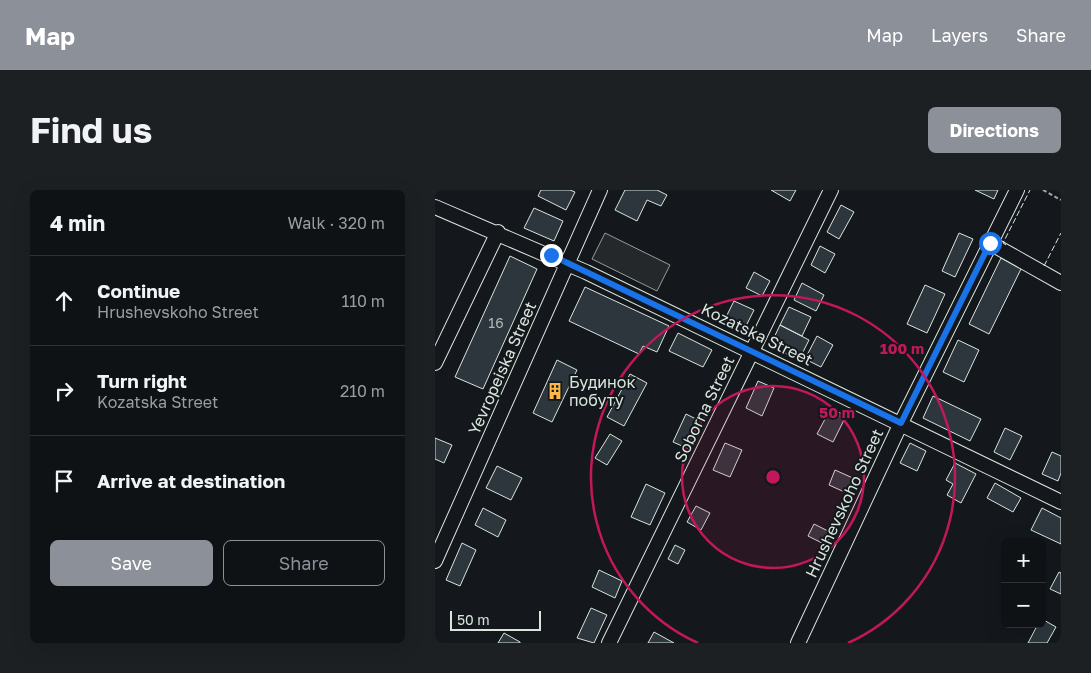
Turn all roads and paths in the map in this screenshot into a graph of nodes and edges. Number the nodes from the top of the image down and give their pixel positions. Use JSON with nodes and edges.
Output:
{"nodes":[{"id":1,"x":601,"y":190,"type":"edge"},
{"id":2,"x":831,"y":190,"type":"edge"},
{"id":3,"x":1017,"y":190,"type":"edge"},
{"id":4,"x":1043,"y":190,"type":"edge"},
{"id":5,"x":1061,"y":200,"type":"edge"},
{"id":6,"x":435,"y":207,"type":"edge"},
{"id":7,"x":497,"y":232,"type":"junction"},
{"id":8,"x":990,"y":243,"type":"junction"},
{"id":9,"x":568,"y":264,"type":"junction"},
{"id":10,"x":1061,"y":283,"type":"edge"},
{"id":11,"x":752,"y":351,"type":"junction"},
{"id":12,"x":435,"y":363,"type":"edge"},
{"id":13,"x":901,"y":423,"type":"junction"},
{"id":14,"x":1061,"y":502,"type":"edge"},
{"id":15,"x":435,"y":560,"type":"edge"},
{"id":16,"x":609,"y":643,"type":"edge"},
{"id":17,"x":798,"y":643,"type":"edge"}],
"edges":[{"from":1,"to":9,"type":"street","name":"Yevropeiska Street"},
{"from":2,"to":11,"type":"street","name":"Soborna Street"},
{"from":3,"to":8,"type":"street","name":"Hrushevskoho Street"},
{"from":4,"to":5,"type":"path"},
{"from":6,"to":7,"type":"street","name":"Kozatska Street"},
{"from":7,"to":9,"type":"street","name":"Kozatska Street"},
{"from":7,"to":12,"type":"street"},
{"from":8,"to":10,"type":"street"},
{"from":8,"to":13,"type":"street","name":"Hrushevskoho Street"},
{"from":9,"to":11,"type":"street","name":"Kozatska Street"},
{"from":9,"to":15,"type":"street","name":"Yevropeiska Street"},
{"from":11,"to":13,"type":"street","name":"Kozatska Street"},
{"from":11,"to":16,"type":"street","name":"Soborna Street"},
{"from":13,"to":14,"type":"street","name":"Kozatska Street"},
{"from":13,"to":17,"type":"street","name":"Hrushevskoho Street"}]}
